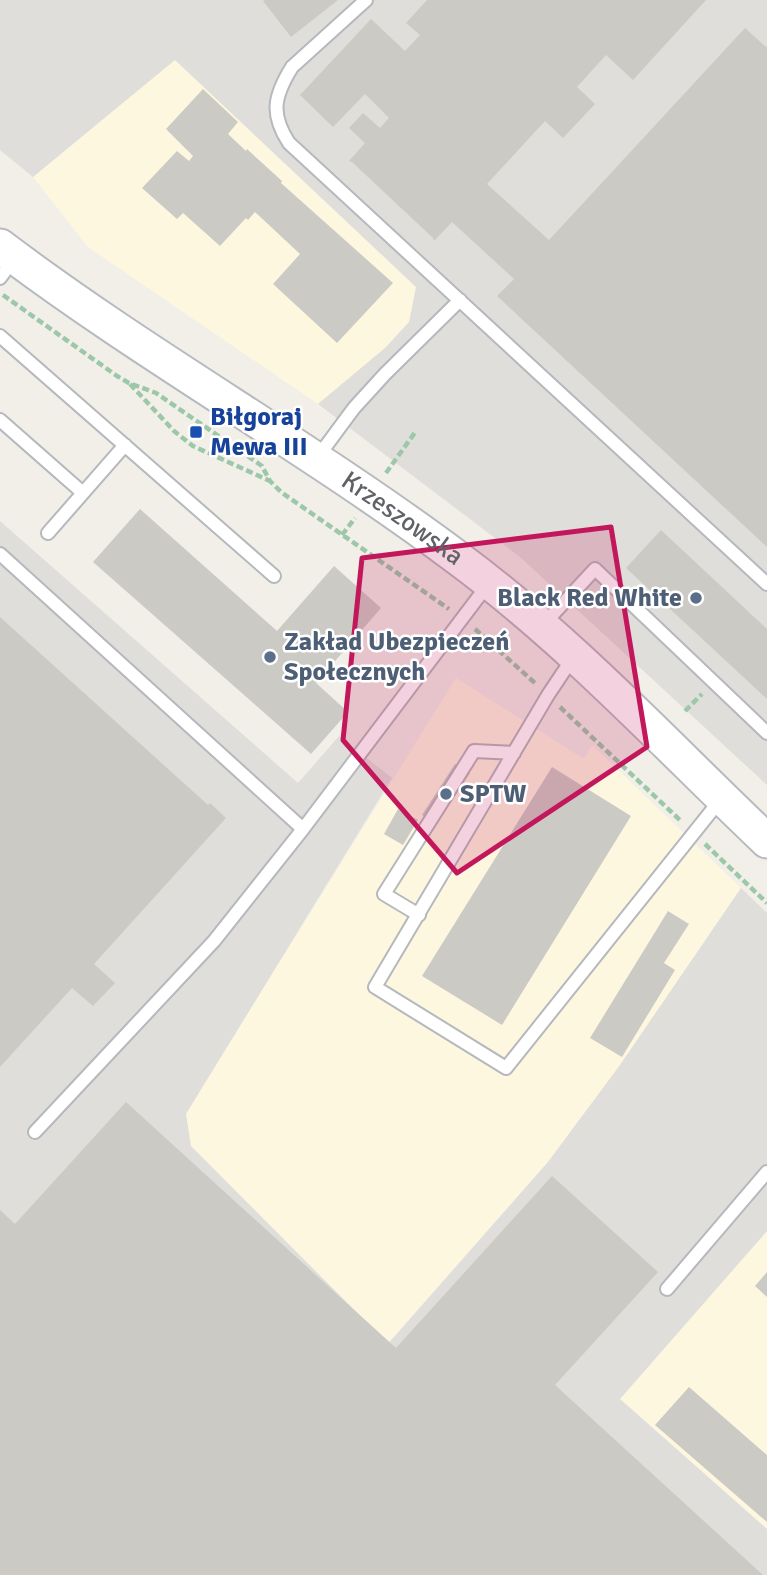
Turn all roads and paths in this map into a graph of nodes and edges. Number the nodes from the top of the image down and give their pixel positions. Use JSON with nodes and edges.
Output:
{"nodes":[{"id":1,"x":366,"y":0,"type":"edge"},
{"id":2,"x":5,"y":261,"type":"edge"},
{"id":3,"x":6,"y":298,"type":"dead end"},
{"id":4,"x":460,"y":300,"type":"junction"},
{"id":5,"x":0,"y":336,"type":"edge"},
{"id":6,"x":129,"y":383,"type":"junction"},
{"id":7,"x":0,"y":420,"type":"edge"},
{"id":8,"x":416,"y":431,"type":"dead end"},
{"id":9,"x":125,"y":445,"type":"junction"},
{"id":10,"x":316,"y":460,"type":"junction"},
{"id":11,"x":270,"y":481,"type":"junction"},
{"id":12,"x":381,"y":481,"type":"dead end"},
{"id":13,"x":83,"y":493,"type":"junction"},
{"id":14,"x":359,"y":511,"type":"dead end"},
{"id":15,"x":48,"y":533,"type":"dead end"},
{"id":16,"x":342,"y":535,"type":"junction"},
{"id":17,"x":0,"y":554,"type":"edge"},
{"id":18,"x":274,"y":576,"type":"dead end"},
{"id":19,"x":489,"y":582,"type":"junction"},
{"id":20,"x":767,"y":584,"type":"edge"},
{"id":21,"x":449,"y":609,"type":"dead end"},
{"id":22,"x":542,"y":626,"type":"junction"},
{"id":23,"x":473,"y":627,"type":"dead end"},
{"id":24,"x":575,"y":656,"type":"junction"},
{"id":25,"x":548,"y":695,"type":"junction"},
{"id":26,"x":767,"y":733,"type":"edge"},
{"id":27,"x":514,"y":753,"type":"junction"},
{"id":28,"x":722,"y":798,"type":"junction"},
{"id":29,"x":303,"y":829,"type":"junction"},
{"id":30,"x":694,"y":834,"type":"junction"},
{"id":31,"x":767,"y":841,"type":"edge"},
{"id":32,"x":767,"y":903,"type":"edge"},
{"id":33,"x":419,"y":915,"type":"junction"},
{"id":34,"x":35,"y":1132,"type":"dead end"},
{"id":35,"x":767,"y":1172,"type":"edge"},
{"id":36,"x":667,"y":1289,"type":"dead end"}],
"edges":[{"from":1,"to":4,"type":"lane"},
{"from":2,"to":10,"type":"main road","name":"Krzeszowska"},
{"from":3,"to":6,"type":"path"},
{"from":4,"to":10,"type":"lane"},
{"from":4,"to":20,"type":"lane"},
{"from":5,"to":9,"type":"lane"},
{"from":6,"to":11,"type":"path"},
{"from":6,"to":11,"type":"path"},
{"from":7,"to":13,"type":"lane"},
{"from":8,"to":12,"type":"path"},
{"from":9,"to":13,"type":"lane"},
{"from":9,"to":18,"type":"lane"},
{"from":10,"to":19,"type":"main road","name":"Krzeszowska"},
{"from":11,"to":16,"type":"path"},
{"from":13,"to":15,"type":"lane"},
{"from":14,"to":16,"type":"path"},
{"from":16,"to":21,"type":"path"},
{"from":17,"to":29,"type":"lane"},
{"from":19,"to":22,"type":"main road","name":"Krzeszowska"},
{"from":19,"to":29,"type":"lane"},
{"from":22,"to":24,"type":"main road","name":"Krzeszowska"},
{"from":22,"to":26,"type":"lane"},
{"from":23,"to":25,"type":"path"},
{"from":24,"to":25,"type":"lane"},
{"from":24,"to":28,"type":"main road","name":"Krzeszowska"},
{"from":25,"to":27,"type":"lane"},
{"from":25,"to":30,"type":"path"},
{"from":27,"to":33,"type":"lane"},
{"from":27,"to":33,"type":"lane"},
{"from":28,"to":30,"type":"lane"},
{"from":28,"to":31,"type":"main road","name":"Krzeszowska"},
{"from":29,"to":34,"type":"lane"},
{"from":30,"to":32,"type":"path"},
{"from":30,"to":33,"type":"lane"},
{"from":35,"to":36,"type":"lane"}]}
